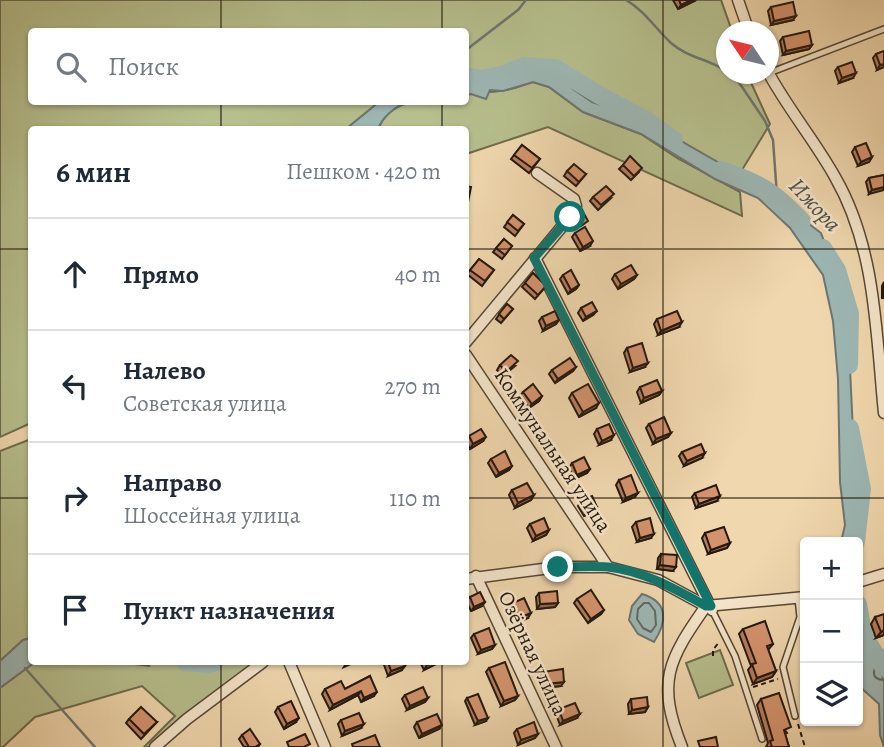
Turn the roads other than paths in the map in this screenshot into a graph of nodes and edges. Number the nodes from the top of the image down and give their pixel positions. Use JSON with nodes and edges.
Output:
{"nodes":[{"id":1,"x":738,"y":0,"type":"edge"},
{"id":2,"x":745,"y":21,"type":"edge"},
{"id":3,"x":884,"y":29,"type":"edge"},
{"id":4,"x":779,"y":69,"type":"edge"},
{"id":5,"x":776,"y":84,"type":"edge"},
{"id":6,"x":537,"y":173,"type":"dead end"},
{"id":7,"x":534,"y":258,"type":"junction"},
{"id":8,"x":469,"y":338,"type":"edge"},
{"id":9,"x":469,"y":359,"type":"edge"},
{"id":10,"x":884,"y":413,"type":"edge"},
{"id":11,"x":608,"y":567,"type":"junction"},
{"id":12,"x":471,"y":577,"type":"edge"},
{"id":13,"x":800,"y":597,"type":"edge"},
{"id":14,"x":802,"y":600,"type":"edge"},
{"id":15,"x":710,"y":607,"type":"junction"},
{"id":16,"x":259,"y":665,"type":"edge"},
{"id":17,"x":290,"y":665,"type":"edge"},
{"id":18,"x":795,"y":716,"type":"road end"},
{"id":19,"x":762,"y":740,"type":"dead end"},
{"id":20,"x":162,"y":745,"type":"edge"},
{"id":21,"x":325,"y":747,"type":"edge"},
{"id":22,"x":556,"y":747,"type":"edge"},
{"id":23,"x":682,"y":747,"type":"edge"}],
"edges":[{"from":1,"to":2,"type":"street"},
{"from":3,"to":4,"type":"lane"},
{"from":5,"to":10,"type":"street"},
{"from":6,"to":7,"type":"street"},
{"from":7,"to":8,"type":"street"},
{"from":7,"to":15,"type":"street"},
{"from":9,"to":11,"type":"street","name":"Коммунальная улица"},
{"from":11,"to":12,"type":"street"},
{"from":11,"to":15,"type":"street"},
{"from":12,"to":22,"type":"street","name":"Озёрная улица"},
{"from":13,"to":15,"type":"street"},
{"from":14,"to":18,"type":"lane"},
{"from":15,"to":19,"type":"lane"},
{"from":15,"to":23,"type":"street"},
{"from":16,"to":20,"type":"street"},
{"from":17,"to":21,"type":"street"}]}
